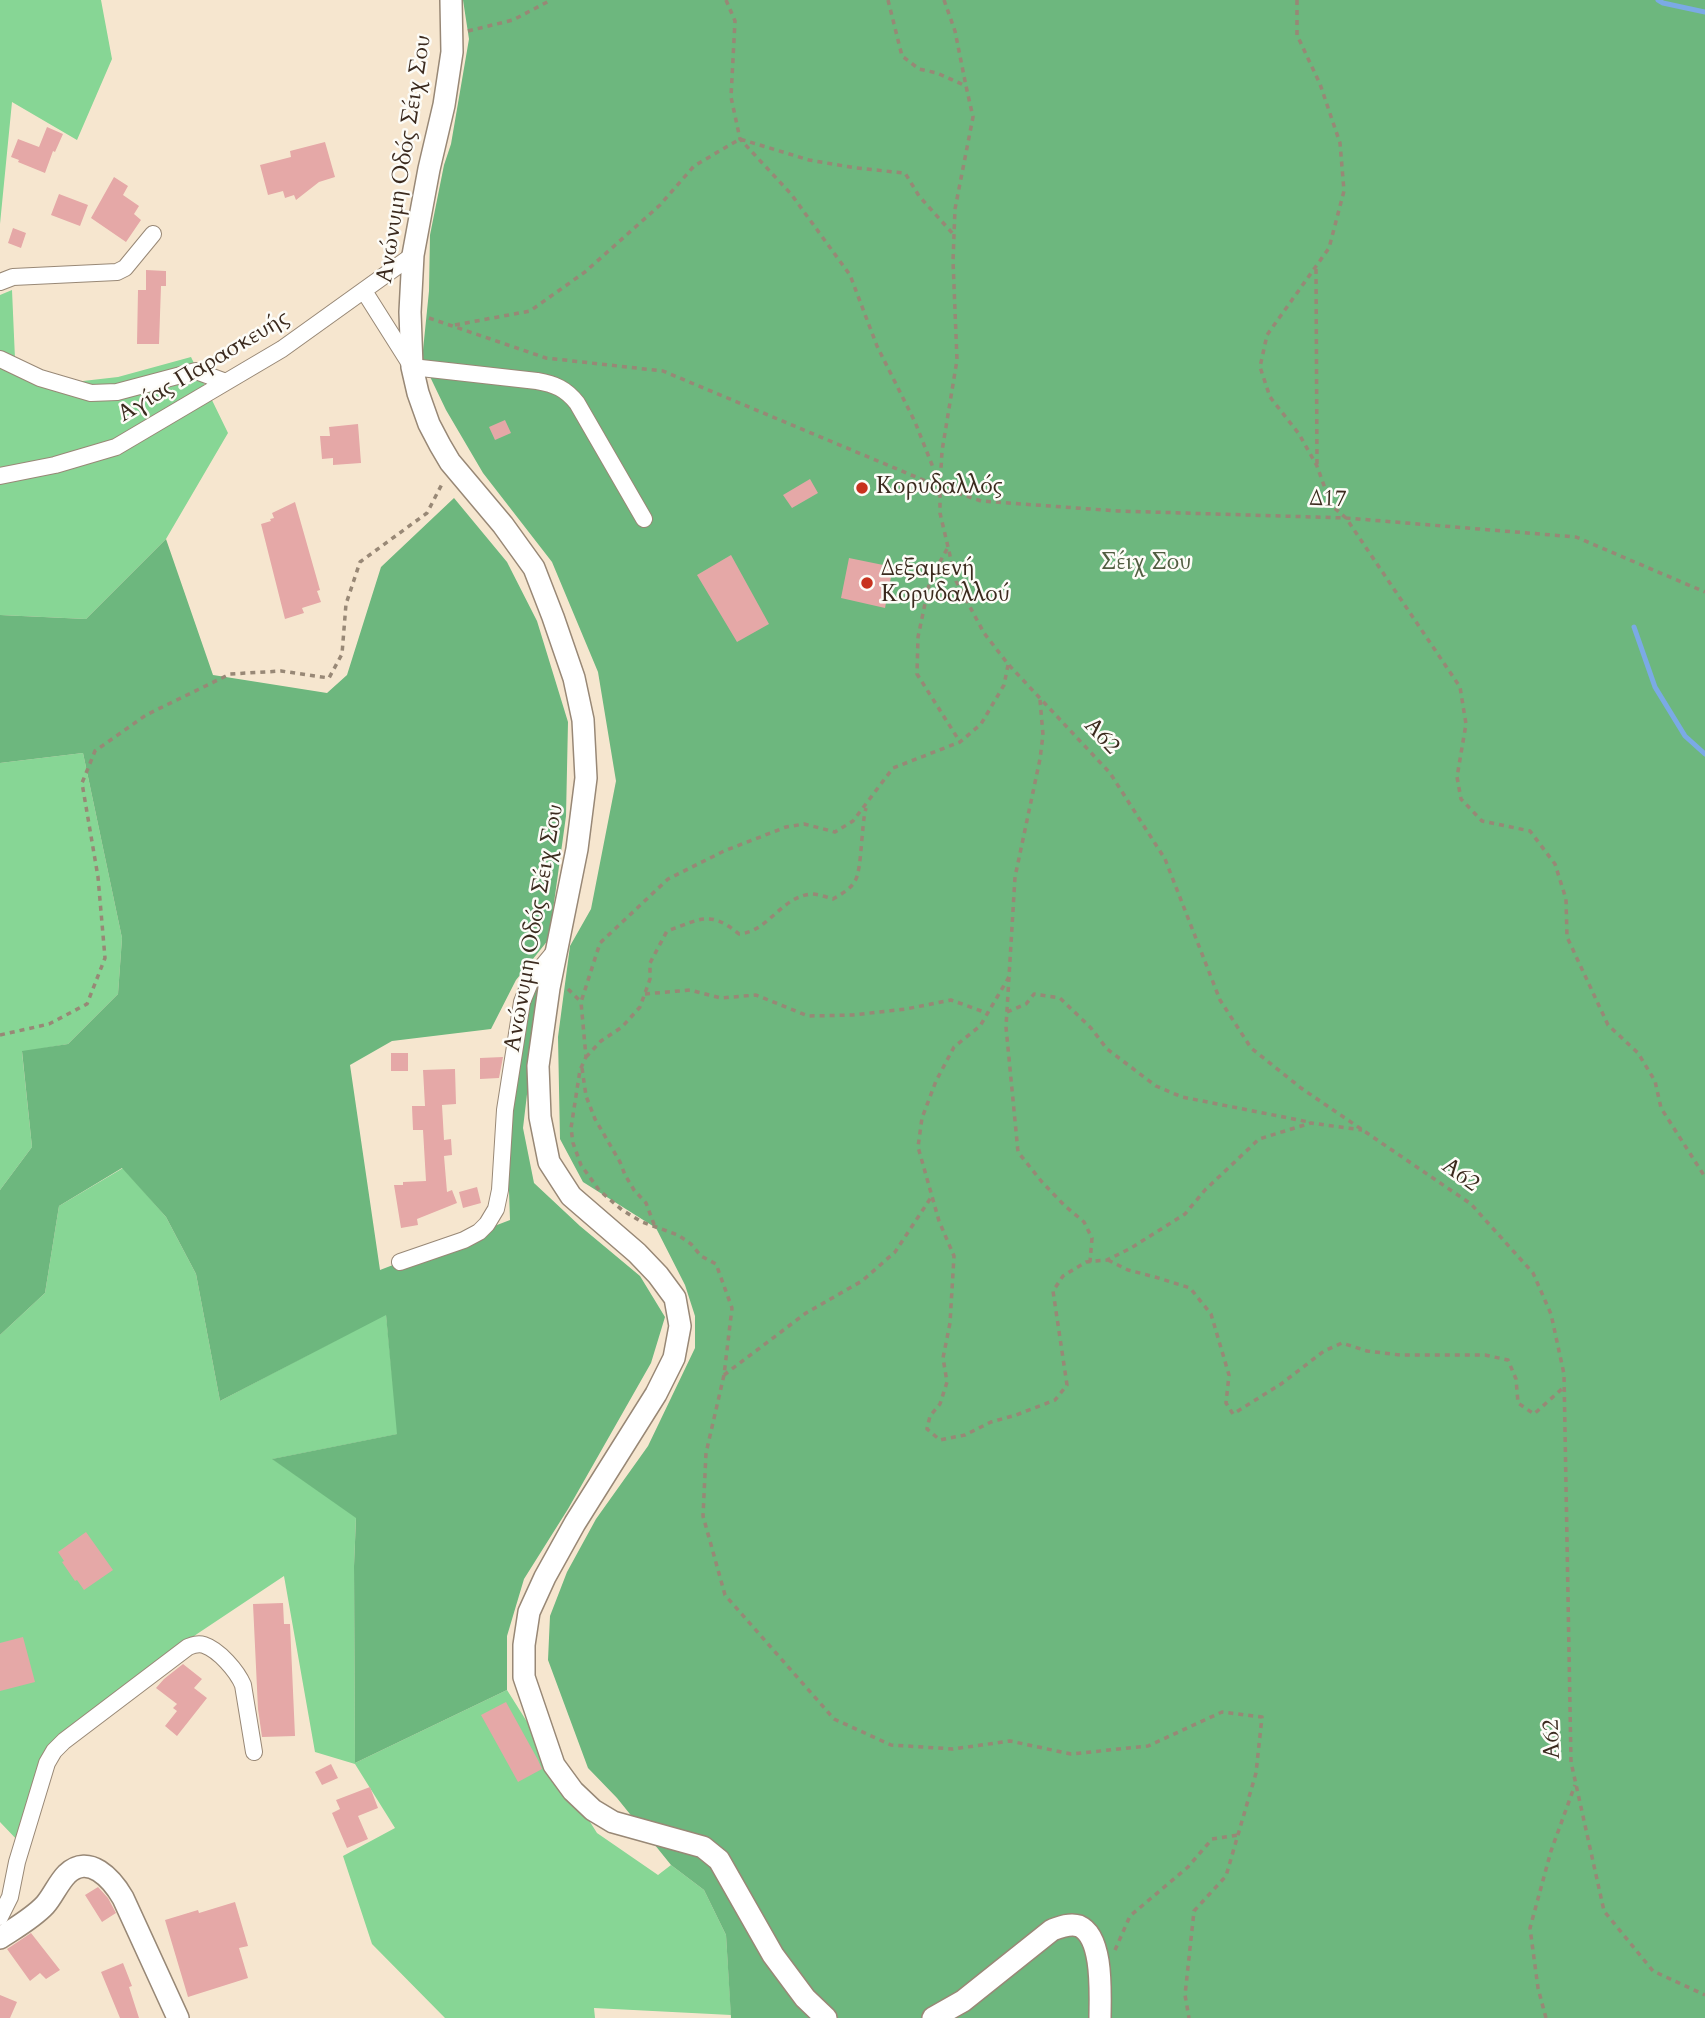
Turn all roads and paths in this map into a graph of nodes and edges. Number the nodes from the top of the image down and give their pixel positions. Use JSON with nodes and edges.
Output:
{"nodes":[{"id":1,"x":451,"y":0,"type":"edge"},
{"id":2,"x":551,"y":0,"type":"edge"},
{"id":3,"x":726,"y":0,"type":"edge"},
{"id":4,"x":888,"y":0,"type":"edge"},
{"id":5,"x":944,"y":0,"type":"edge"},
{"id":6,"x":1297,"y":0,"type":"edge"},
{"id":7,"x":452,"y":35,"type":"junction"},
{"id":8,"x":965,"y":86,"type":"junction"},
{"id":9,"x":740,"y":139,"type":"junction"},
{"id":10,"x":153,"y":234,"type":"dead end"},
{"id":11,"x":955,"y":236,"type":"junction"},
{"id":12,"x":414,"y":255,"type":"junction"},
{"id":13,"x":1316,"y":267,"type":"junction"},
{"id":14,"x":0,"y":282,"type":"edge"},
{"id":15,"x":364,"y":291,"type":"junction"},
{"id":16,"x":410,"y":312,"type":"junction"},
{"id":17,"x":452,"y":326,"type":"junction"},
{"id":18,"x":0,"y":359,"type":"edge"},
{"id":19,"x":412,"y":367,"type":"junction"},
{"id":20,"x":226,"y":382,"type":"junction"},
{"id":21,"x":450,"y":462,"type":"junction"},
{"id":22,"x":1317,"y":466,"type":"junction"},
{"id":23,"x":0,"y":476,"type":"edge"},
{"id":24,"x":940,"y":487,"type":"junction"},
{"id":25,"x":1346,"y":518,"type":"junction"},
{"id":26,"x":644,"y":519,"type":"dead end"},
{"id":27,"x":948,"y":548,"type":"junction"},
{"id":28,"x":1705,"y":592,"type":"edge"},
{"id":29,"x":1008,"y":664,"type":"junction"},
{"id":30,"x":1040,"y":698,"type":"junction"},
{"id":31,"x":960,"y":742,"type":"junction"},
{"id":32,"x":867,"y":804,"type":"junction"},
{"id":33,"x":556,"y":949,"type":"junction"},
{"id":34,"x":1009,"y":978,"type":"junction"},
{"id":35,"x":645,"y":995,"type":"junction"},
{"id":36,"x":1006,"y":1012,"type":"junction"},
{"id":37,"x":988,"y":1013,"type":"junction"},
{"id":38,"x":0,"y":1035,"type":"edge"},
{"id":39,"x":586,"y":1057,"type":"junction"},
{"id":40,"x":582,"y":1066,"type":"junction"},
{"id":41,"x":1311,"y":1123,"type":"junction"},
{"id":42,"x":1364,"y":1131,"type":"junction"},
{"id":43,"x":1705,"y":1177,"type":"edge"},
{"id":44,"x":932,"y":1196,"type":"junction"},
{"id":45,"x":656,"y":1228,"type":"junction"},
{"id":46,"x":1107,"y":1260,"type":"junction"},
{"id":47,"x":400,"y":1262,"type":"dead end"},
{"id":48,"x":1090,"y":1262,"type":"junction"},
{"id":49,"x":724,"y":1375,"type":"junction"},
{"id":50,"x":1564,"y":1387,"type":"junction"},
{"id":51,"x":254,"y":1752,"type":"dead end"},
{"id":52,"x":1575,"y":1783,"type":"junction"},
{"id":53,"x":1238,"y":1835,"type":"junction"},
{"id":54,"x":0,"y":1917,"type":"edge"},
{"id":55,"x":0,"y":1938,"type":"edge"},
{"id":56,"x":1097,"y":1955,"type":"junction"},
{"id":57,"x":1705,"y":1995,"type":"edge"},
{"id":58,"x":178,"y":2018,"type":"edge"},
{"id":59,"x":826,"y":2018,"type":"edge"},
{"id":60,"x":933,"y":2018,"type":"edge"},
{"id":61,"x":1100,"y":2018,"type":"edge"},
{"id":62,"x":1188,"y":2018,"type":"edge"},
{"id":63,"x":1546,"y":2018,"type":"edge"}],
"edges":[{"from":1,"to":7,"type":"street","name":"Ανώνυμη Οδός Σέιχ Σου"},
{"from":2,"to":7,"type":"path"},
{"from":3,"to":9,"type":"path"},
{"from":4,"to":8,"type":"path"},
{"from":5,"to":8,"type":"path"},
{"from":6,"to":13,"type":"path"},
{"from":7,"to":12,"type":"street","name":"Ανώνυμη Οδός Σέιχ Σου"},
{"from":8,"to":11,"type":"path"},
{"from":9,"to":11,"type":"path"},
{"from":9,"to":17,"type":"path"},
{"from":9,"to":24,"type":"path"},
{"from":10,"to":14,"type":"street"},
{"from":11,"to":24,"type":"path"},
{"from":12,"to":15,"type":"street","name":"Αγίας Παρασκευής"},
{"from":12,"to":16,"type":"street","name":"Ανώνυμη Οδός Σέιχ Σου"},
{"from":13,"to":22,"type":"path"},
{"from":13,"to":22,"type":"path"},
{"from":15,"to":19,"type":"street"},
{"from":15,"to":20,"type":"street","name":"Αγίας Παρασκευής"},
{"from":16,"to":17,"type":"path","name":"Δ17"},
{"from":16,"to":19,"type":"street","name":"Ανώνυμη Οδός Σέιχ Σου"},
{"from":17,"to":24,"type":"path","name":"Δ17"},
{"from":18,"to":20,"type":"street"},
{"from":19,"to":21,"type":"street","name":"Ανώνυμη Οδός Σέιχ Σου"},
{"from":19,"to":26,"type":"street"},
{"from":20,"to":23,"type":"street","name":"Αγίας Παρασκευής"},
{"from":21,"to":33,"type":"street","name":"Ανώνυμη Οδός Σέιχ Σου"},
{"from":21,"to":38,"type":"path"},
{"from":22,"to":25,"type":"path"},
{"from":24,"to":25,"type":"path","name":"Δ17"},
{"from":24,"to":27,"type":"path","name":"Α62"},
{"from":25,"to":28,"type":"path","name":"Δ17"},
{"from":25,"to":43,"type":"path"},
{"from":27,"to":29,"type":"path","name":"Α62"},
{"from":27,"to":31,"type":"path"},
{"from":29,"to":30,"type":"path","name":"Α62"},
{"from":29,"to":31,"type":"path"},
{"from":30,"to":34,"type":"path"},
{"from":30,"to":42,"type":"path","name":"Α62"},
{"from":31,"to":32,"type":"path"},
{"from":32,"to":35,"type":"path"},
{"from":32,"to":39,"type":"path"},
{"from":33,"to":47,"type":"street"},
{"from":33,"to":59,"type":"street","name":"Ανώνυμη Οδός Σέιχ Σου"},
{"from":34,"to":36,"type":"path"},
{"from":34,"to":37,"type":"path"},
{"from":35,"to":37,"type":"path"},
{"from":35,"to":39,"type":"path"},
{"from":36,"to":41,"type":"path"},
{"from":36,"to":48,"type":"path"},
{"from":37,"to":44,"type":"path"},
{"from":39,"to":40,"type":"path"},
{"from":40,"to":45,"type":"path"},
{"from":40,"to":45,"type":"path"},
{"from":41,"to":42,"type":"path"},
{"from":41,"to":46,"type":"path"},
{"from":42,"to":50,"type":"path","name":"Α62"},
{"from":44,"to":48,"type":"path"},
{"from":44,"to":49,"type":"path"},
{"from":45,"to":49,"type":"path"},
{"from":46,"to":48,"type":"path"},
{"from":46,"to":50,"type":"path"},
{"from":49,"to":53,"type":"path"},
{"from":50,"to":52,"type":"path","name":"Α62"},
{"from":51,"to":54,"type":"street"},
{"from":52,"to":57,"type":"path","name":"Α62"},
{"from":52,"to":63,"type":"path"},
{"from":53,"to":56,"type":"path"},
{"from":53,"to":62,"type":"path"},
{"from":55,"to":58,"type":"street"},
{"from":56,"to":60,"type":"street"},
{"from":56,"to":61,"type":"street"}]}
